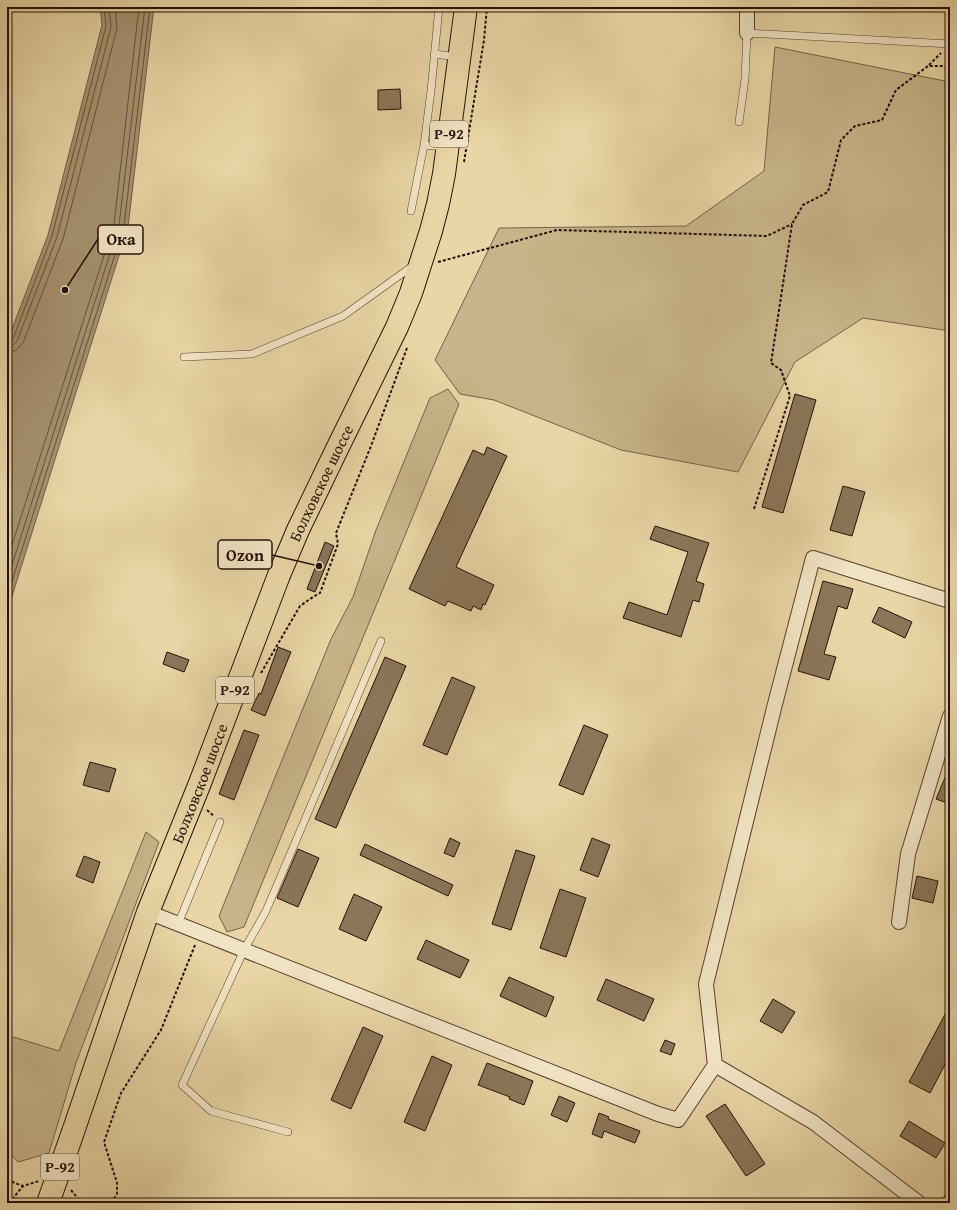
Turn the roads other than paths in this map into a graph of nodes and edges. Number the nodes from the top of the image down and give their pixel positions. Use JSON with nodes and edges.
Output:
{"nodes":[{"id":1,"x":439,"y":7,"type":"edge"},
{"id":2,"x":466,"y":7,"type":"edge"},
{"id":3,"x":747,"y":7,"type":"edge"},
{"id":4,"x":747,"y":34,"type":"junction"},
{"id":5,"x":950,"y":44,"type":"edge"},
{"id":6,"x":434,"y":54,"type":"junction"},
{"id":7,"x":459,"y":57,"type":"junction"},
{"id":8,"x":740,"y":122,"type":"dead end"},
{"id":9,"x":424,"y":145,"type":"junction"},
{"id":10,"x":448,"y":147,"type":"junction"},
{"id":11,"x":411,"y":211,"type":"dead end"},
{"id":12,"x":430,"y":261,"type":"junction"},
{"id":13,"x":184,"y":357,"type":"dead end"},
{"id":14,"x":950,"y":601,"type":"edge"},
{"id":15,"x":381,"y":641,"type":"dead end"},
{"id":16,"x":950,"y":716,"type":"edge"},
{"id":17,"x":220,"y":822,"type":"road end"},
{"id":18,"x":148,"y":912,"type":"junction"},
{"id":19,"x":899,"y":922,"type":"dead end"},
{"id":20,"x":178,"y":924,"type":"junction"},
{"id":21,"x":244,"y":950,"type":"junction"},
{"id":22,"x":715,"y":1065,"type":"junction"},
{"id":23,"x":288,"y":1132,"type":"dead end"},
{"id":24,"x":48,"y":1203,"type":"edge"},
{"id":25,"x":919,"y":1203,"type":"edge"}],
"edges":[{"from":1,"to":6,"type":"lane"},
{"from":2,"to":7,"type":"main road","name":"Болховское шоссе","number":"Р-92"},
{"from":3,"to":4,"type":"street"},
{"from":4,"to":5,"type":"lane"},
{"from":4,"to":8,"type":"lane"},
{"from":6,"to":7,"type":"lane"},
{"from":6,"to":9,"type":"lane"},
{"from":7,"to":10,"type":"main road","name":"Болховское шоссе","number":"Р-92"},
{"from":9,"to":10,"type":"lane"},
{"from":9,"to":11,"type":"lane"},
{"from":10,"to":12,"type":"main road","name":"Болховское шоссе","number":"Р-92"},
{"from":12,"to":13,"type":"lane"},
{"from":12,"to":18,"type":"main road","name":"Болховское шоссе","number":"Р-92"},
{"from":14,"to":22,"type":"street"},
{"from":15,"to":21,"type":"lane"},
{"from":16,"to":19,"type":"street"},
{"from":17,"to":20,"type":"lane"},
{"from":18,"to":20,"type":"street"},
{"from":18,"to":24,"type":"main road","name":"Болховское шоссе","number":"Р-92","bridge":true},
{"from":20,"to":21,"type":"street"},
{"from":21,"to":22,"type":"street"},
{"from":21,"to":23,"type":"lane"},
{"from":22,"to":25,"type":"street"}]}
